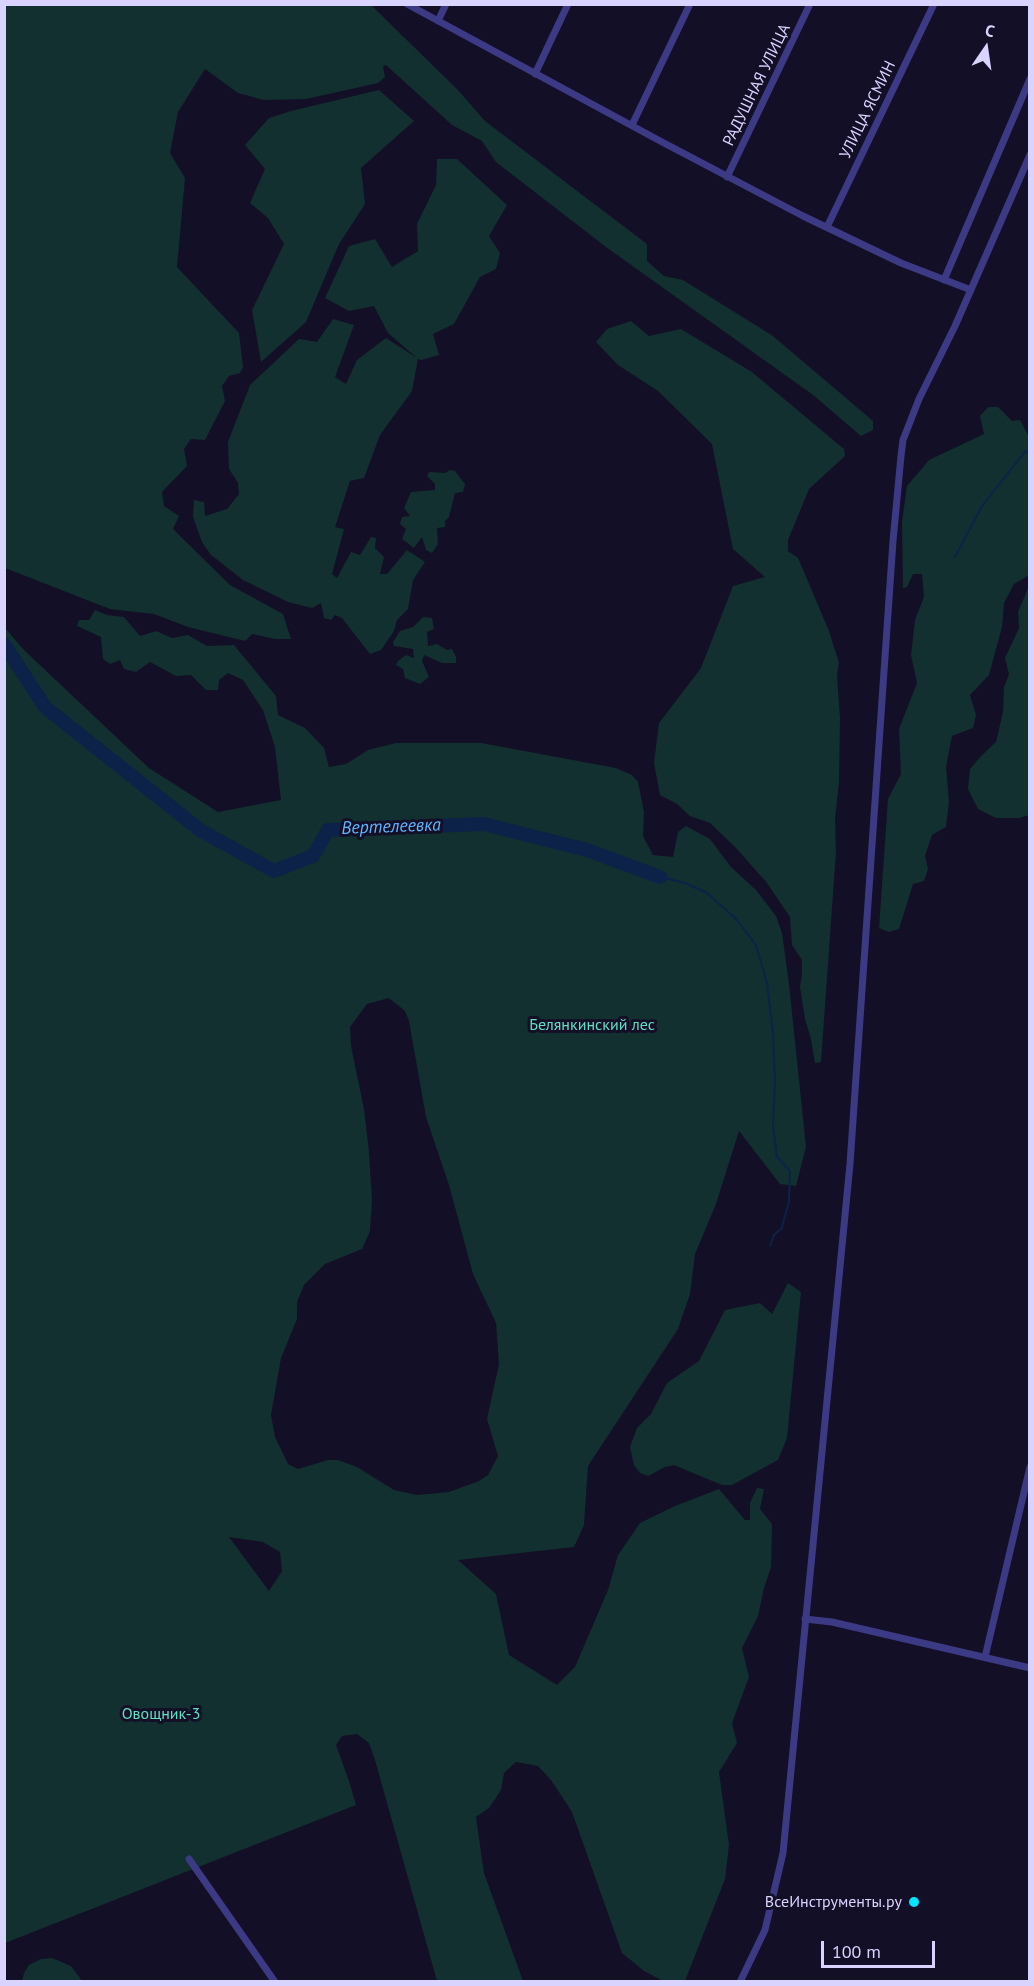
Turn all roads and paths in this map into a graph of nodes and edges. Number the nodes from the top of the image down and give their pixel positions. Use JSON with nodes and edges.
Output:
{"nodes":[{"id":1,"x":407,"y":4,"type":"edge"},
{"id":2,"x":446,"y":4,"type":"edge"},
{"id":3,"x":568,"y":4,"type":"edge"},
{"id":4,"x":690,"y":4,"type":"edge"},
{"id":5,"x":810,"y":4,"type":"edge"},
{"id":6,"x":934,"y":4,"type":"edge"},
{"id":7,"x":438,"y":21,"type":"junction"},
{"id":8,"x":535,"y":74,"type":"junction"},
{"id":9,"x":1029,"y":79,"type":"edge"},
{"id":10,"x":632,"y":125,"type":"junction"},
{"id":11,"x":1029,"y":155,"type":"edge"},
{"id":12,"x":728,"y":177,"type":"junction"},
{"id":13,"x":827,"y":228,"type":"junction"},
{"id":14,"x":944,"y":280,"type":"junction"},
{"id":15,"x":971,"y":290,"type":"junction"},
{"id":16,"x":1029,"y":1467,"type":"edge"},
{"id":17,"x":805,"y":1619,"type":"junction"},
{"id":18,"x":985,"y":1657,"type":"junction"},
{"id":19,"x":1029,"y":1668,"type":"edge"},
{"id":20,"x":189,"y":1859,"type":"dead end"},
{"id":21,"x":275,"y":1982,"type":"edge"},
{"id":22,"x":740,"y":1982,"type":"edge"}],
"edges":[{"from":1,"to":7,"type":"street"},
{"from":2,"to":7,"type":"street"},
{"from":3,"to":8,"type":"street"},
{"from":4,"to":10,"type":"street"},
{"from":5,"to":12,"type":"street","name":"РАДУШНАЯ УЛИЦА"},
{"from":6,"to":13,"type":"street","name":"УЛИЦА ЯСМИН"},
{"from":7,"to":8,"type":"street"},
{"from":8,"to":10,"type":"street"},
{"from":9,"to":14,"type":"street"},
{"from":10,"to":12,"type":"street"},
{"from":11,"to":15,"type":"street"},
{"from":12,"to":13,"type":"street"},
{"from":13,"to":14,"type":"street"},
{"from":14,"to":15,"type":"street"},
{"from":15,"to":17,"type":"street"},
{"from":16,"to":18,"type":"street"},
{"from":17,"to":18,"type":"street"},
{"from":17,"to":22,"type":"street"},
{"from":18,"to":19,"type":"street"},
{"from":20,"to":21,"type":"street"}]}
